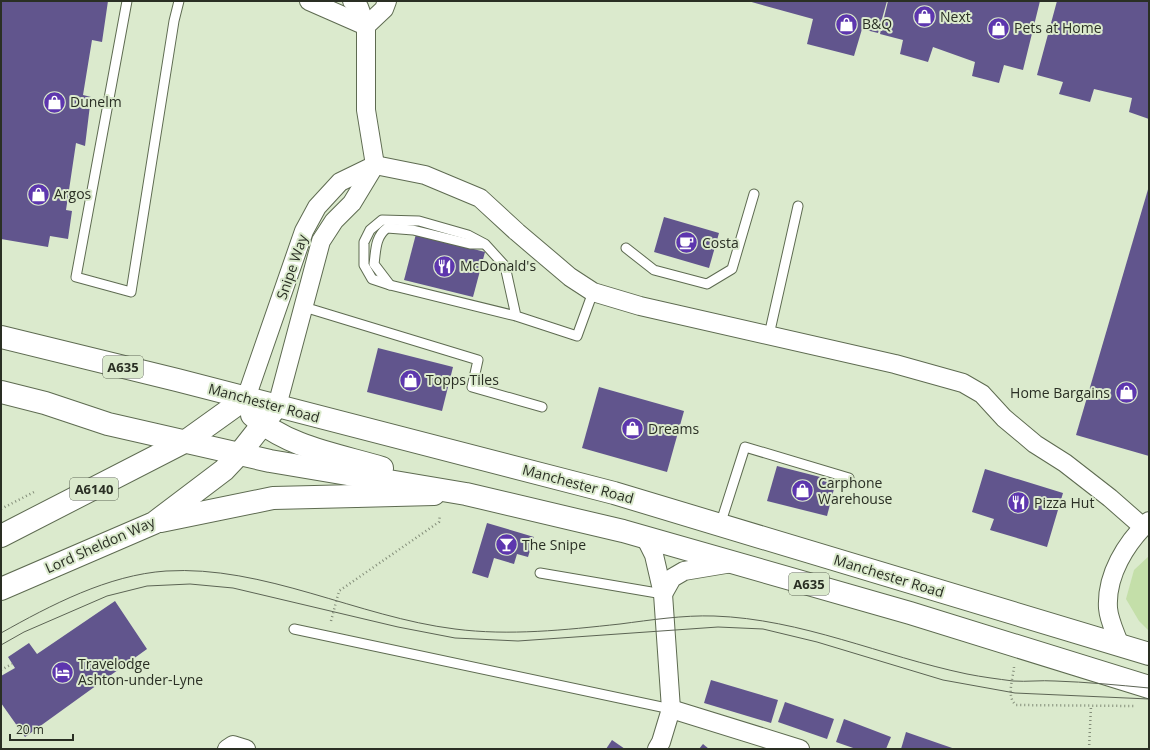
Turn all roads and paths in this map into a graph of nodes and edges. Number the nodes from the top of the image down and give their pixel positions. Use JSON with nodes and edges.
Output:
{"nodes":[{"id":1,"x":128,"y":1,"type":"edge"},
{"id":2,"x":179,"y":1,"type":"edge"},
{"id":3,"x":309,"y":1,"type":"edge"},
{"id":4,"x":352,"y":1,"type":"edge"},
{"id":5,"x":387,"y":1,"type":"edge"},
{"id":6,"x":366,"y":26,"type":"junction"},
{"id":7,"x":375,"y":165,"type":"junction"},
{"id":8,"x":754,"y":194,"type":"dead end"},
{"id":9,"x":798,"y":206,"type":"dead end"},
{"id":10,"x":485,"y":244,"type":"junction"},
{"id":11,"x":626,"y":248,"type":"dead end"},
{"id":12,"x":390,"y":285,"type":"junction"},
{"id":13,"x":593,"y":292,"type":"junction"},
{"id":14,"x":304,"y":307,"type":"junction"},
{"id":15,"x":516,"y":316,"type":"junction"},
{"id":16,"x":769,"y":335,"type":"junction"},
{"id":17,"x":1,"y":337,"type":"edge"},
{"id":18,"x":1,"y":392,"type":"edge"},
{"id":19,"x":246,"y":398,"type":"junction"},
{"id":20,"x":277,"y":406,"type":"junction"},
{"id":21,"x":542,"y":407,"type":"dead end"},
{"id":22,"x":262,"y":425,"type":"junction"},
{"id":23,"x":186,"y":441,"type":"junction"},
{"id":24,"x":240,"y":454,"type":"junction"},
{"id":25,"x":849,"y":478,"type":"dead end"},
{"id":26,"x":466,"y":494,"type":"junction"},
{"id":27,"x":440,"y":516,"type":"dead end"},
{"id":28,"x":154,"y":523,"type":"junction"},
{"id":29,"x":1146,"y":524,"type":"edge"},
{"id":30,"x":720,"y":525,"type":"junction"},
{"id":31,"x":1,"y":536,"type":"edge"},
{"id":32,"x":645,"y":537,"type":"junction"},
{"id":33,"x":734,"y":563,"type":"junction"},
{"id":34,"x":540,"y":573,"type":"dead end"},
{"id":35,"x":1,"y":589,"type":"edge"},
{"id":36,"x":663,"y":594,"type":"junction"},
{"id":37,"x":324,"y":620,"type":"dead end"},
{"id":38,"x":294,"y":629,"type":"dead end"},
{"id":39,"x":1017,"y":646,"type":"junction"},
{"id":40,"x":1120,"y":646,"type":"junction"},
{"id":41,"x":1149,"y":654,"type":"edge"},
{"id":42,"x":12,"y":664,"type":"dead end"},
{"id":43,"x":1,"y":670,"type":"edge"},
{"id":44,"x":1145,"y":697,"type":"edge"},
{"id":45,"x":1091,"y":705,"type":"junction"},
{"id":46,"x":671,"y":709,"type":"junction"},
{"id":47,"x":227,"y":749,"type":"edge"},
{"id":48,"x":246,"y":749,"type":"edge"},
{"id":49,"x":657,"y":749,"type":"edge"},
{"id":50,"x":800,"y":749,"type":"edge"},
{"id":51,"x":1089,"y":749,"type":"edge"}],
"edges":[{"from":1,"to":2,"type":"lane"},
{"from":3,"to":6,"type":"street"},
{"from":4,"to":6,"type":"street"},
{"from":5,"to":6,"type":"street"},
{"from":6,"to":7,"type":"street"},
{"from":7,"to":13,"type":"street"},
{"from":7,"to":14,"type":"street","name":"Snipe Way"},
{"from":7,"to":19,"type":"street","name":"Snipe Way"},
{"from":8,"to":11,"type":"lane"},
{"from":9,"to":16,"type":"lane"},
{"from":10,"to":12,"type":"lane"},
{"from":10,"to":12,"type":"lane"},
{"from":10,"to":15,"type":"lane"},
{"from":12,"to":15,"type":"lane"},
{"from":13,"to":15,"type":"lane"},
{"from":13,"to":16,"type":"street"},
{"from":14,"to":20,"type":"street","name":"Snipe Way"},
{"from":14,"to":21,"type":"lane"},
{"from":16,"to":29,"type":"street"},
{"from":17,"to":19,"type":"main road","name":"Manchester Road","number":"A635"},
{"from":18,"to":23,"type":"main road","name":"Manchester Road","number":"A635"},
{"from":19,"to":20,"type":"main road","name":"Manchester Road","number":"A635"},
{"from":19,"to":22,"type":"main road"},
{"from":19,"to":23,"type":"main road","number":"A6140"},
{"from":20,"to":22,"type":"main road","name":"Lord Sheldon Way"},
{"from":20,"to":30,"type":"main road","name":"Manchester Road","number":"A635"},
{"from":22,"to":24,"type":"main road","name":"Lord Sheldon Way"},
{"from":22,"to":26,"type":"main road"},
{"from":23,"to":24,"type":"main road","name":"Manchester Road","number":"A635"},
{"from":23,"to":31,"type":"main road","number":"A6140"},
{"from":24,"to":26,"type":"main road","name":"Manchester Road","number":"A635"},
{"from":24,"to":28,"type":"main road","name":"Lord Sheldon Way"},
{"from":25,"to":30,"type":"lane"},
{"from":26,"to":28,"type":"main road"},
{"from":26,"to":32,"type":"main road","name":"Manchester Road","number":"A635"},
{"from":27,"to":37,"type":"path"},
{"from":28,"to":35,"type":"main road","name":"Lord Sheldon Way"},
{"from":29,"to":40,"type":"street"},
{"from":30,"to":40,"type":"main road","name":"Manchester Road","number":"A635"},
{"from":32,"to":33,"type":"main road","name":"Manchester Road","number":"A635"},
{"from":32,"to":36,"type":"street"},
{"from":33,"to":36,"type":"street"},
{"from":33,"to":39,"type":"main road","name":"Manchester Road","number":"A635"},
{"from":34,"to":36,"type":"lane"},
{"from":36,"to":46,"type":"street"},
{"from":38,"to":46,"type":"lane"},
{"from":39,"to":44,"type":"main road","name":"Manchester Road","number":"A635"},
{"from":39,"to":45,"type":"path"},
{"from":40,"to":41,"type":"main road","name":"Manchester Road","number":"A635"},
{"from":42,"to":43,"type":"path"},
{"from":44,"to":45,"type":"path"},
{"from":45,"to":51,"type":"path"},
{"from":46,"to":49,"type":"street"},
{"from":46,"to":50,"type":"street"},
{"from":47,"to":48,"type":"street"}]}
